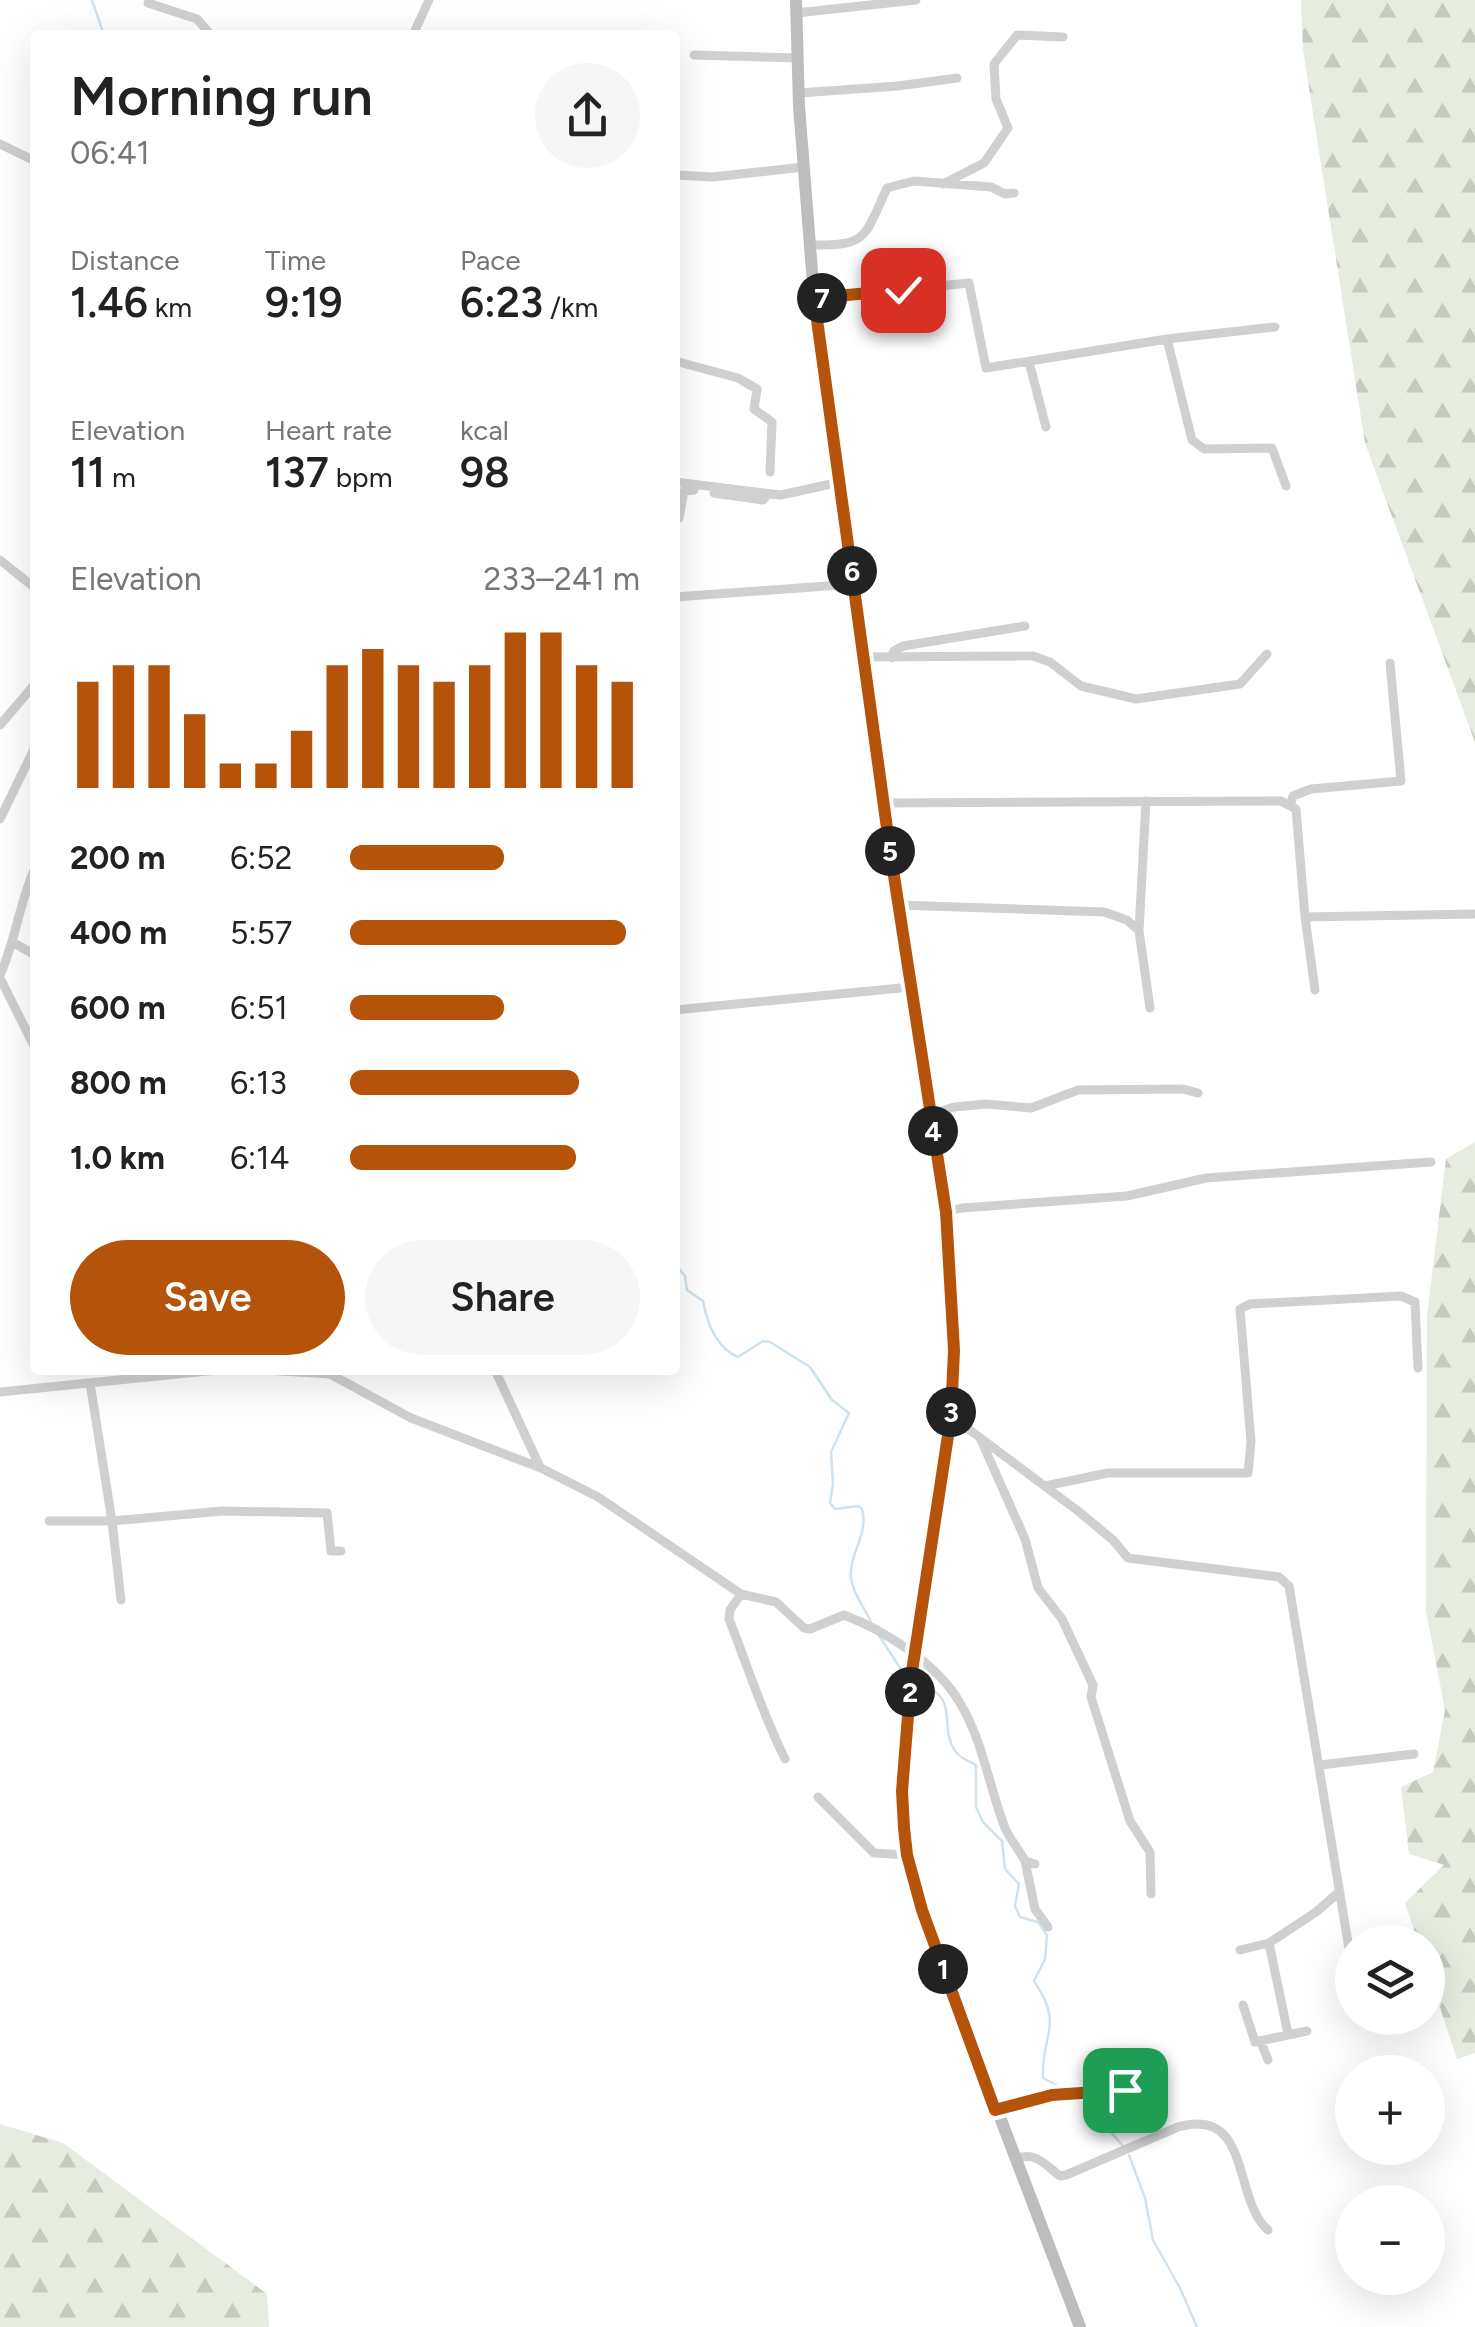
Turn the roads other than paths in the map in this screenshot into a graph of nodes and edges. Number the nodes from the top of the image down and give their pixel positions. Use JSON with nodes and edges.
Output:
{"nodes":[{"id":1,"x":429,"y":0,"type":"edge"},
{"id":2,"x":916,"y":0,"type":"edge"},
{"id":3,"x":148,"y":3,"type":"dead end"},
{"id":4,"x":796,"y":6,"type":"edge"},
{"id":5,"x":207,"y":30,"type":"edge"},
{"id":6,"x":415,"y":30,"type":"edge"},
{"id":7,"x":1063,"y":37,"type":"dead end"},
{"id":8,"x":694,"y":55,"type":"dead end"},
{"id":9,"x":797,"y":58,"type":"junction"},
{"id":10,"x":957,"y":78,"type":"dead end"},
{"id":11,"x":799,"y":93,"type":"junction"},
{"id":12,"x":0,"y":144,"type":"edge"},
{"id":13,"x":30,"y":159,"type":"edge"},
{"id":14,"x":804,"y":167,"type":"junction"},
{"id":15,"x":680,"y":175,"type":"edge"},
{"id":16,"x":942,"y":184,"type":"junction"},
{"id":17,"x":1014,"y":193,"type":"dead end"},
{"id":18,"x":810,"y":245,"type":"junction"},
{"id":19,"x":814,"y":298,"type":"junction"},
{"id":20,"x":1275,"y":327,"type":"dead end"},
{"id":21,"x":1167,"y":339,"type":"junction"},
{"id":22,"x":680,"y":362,"type":"edge"},
{"id":23,"x":1029,"y":362,"type":"junction"},
{"id":24,"x":1046,"y":427,"type":"dead end"},
{"id":25,"x":770,"y":472,"type":"dead end"},
{"id":26,"x":840,"y":482,"type":"junction"},
{"id":27,"x":680,"y":483,"type":"edge"},
{"id":28,"x":1286,"y":486,"type":"dead end"},
{"id":29,"x":768,"y":494,"type":"junction"},
{"id":30,"x":680,"y":518,"type":"dead end"},
{"id":31,"x":0,"y":560,"type":"edge"},
{"id":32,"x":30,"y":584,"type":"edge"},
{"id":33,"x":854,"y":584,"type":"junction"},
{"id":34,"x":680,"y":597,"type":"edge"},
{"id":35,"x":1025,"y":626,"type":"dead end"},
{"id":36,"x":1267,"y":654,"type":"dead end"},
{"id":37,"x":864,"y":657,"type":"junction"},
{"id":38,"x":892,"y":658,"type":"junction"},
{"id":39,"x":1390,"y":663,"type":"dead end"},
{"id":40,"x":30,"y":690,"type":"edge"},
{"id":41,"x":0,"y":725,"type":"edge"},
{"id":42,"x":30,"y":757,"type":"edge"},
{"id":43,"x":1146,"y":801,"type":"junction"},
{"id":44,"x":884,"y":804,"type":"junction"},
{"id":45,"x":1290,"y":805,"type":"junction"},
{"id":46,"x":0,"y":819,"type":"edge"},
{"id":47,"x":30,"y":879,"type":"edge"},
{"id":48,"x":898,"y":906,"type":"junction"},
{"id":49,"x":1475,"y":914,"type":"edge"},
{"id":50,"x":1305,"y":917,"type":"junction"},
{"id":51,"x":1139,"y":931,"type":"junction"},
{"id":52,"x":14,"y":944,"type":"junction"},
{"id":53,"x":30,"y":952,"type":"edge"},
{"id":54,"x":0,"y":977,"type":"edge"},
{"id":55,"x":911,"y":987,"type":"junction"},
{"id":56,"x":1315,"y":990,"type":"dead end"},
{"id":57,"x":1150,"y":1008,"type":"dead end"},
{"id":58,"x":680,"y":1010,"type":"edge"},
{"id":59,"x":30,"y":1038,"type":"edge"},
{"id":60,"x":1198,"y":1093,"type":"dead end"},
{"id":61,"x":931,"y":1114,"type":"junction"},
{"id":62,"x":1432,"y":1162,"type":"dead end"},
{"id":63,"x":946,"y":1212,"type":"junction"},
{"id":64,"x":1418,"y":1368,"type":"dead end"},
{"id":65,"x":172,"y":1375,"type":"edge"},
{"id":66,"x":332,"y":1375,"type":"edge"},
{"id":67,"x":496,"y":1375,"type":"edge"},
{"id":68,"x":90,"y":1384,"type":"junction"},
{"id":69,"x":0,"y":1392,"type":"edge"},
{"id":70,"x":951,"y":1416,"type":"junction"},
{"id":71,"x":980,"y":1437,"type":"junction"},
{"id":72,"x":541,"y":1468,"type":"junction"},
{"id":73,"x":1045,"y":1486,"type":"junction"},
{"id":74,"x":49,"y":1521,"type":"dead end"},
{"id":75,"x":112,"y":1521,"type":"junction"},
{"id":76,"x":341,"y":1551,"type":"dead end"},
{"id":77,"x":741,"y":1594,"type":"junction"},
{"id":78,"x":121,"y":1600,"type":"dead end"},
{"id":79,"x":915,"y":1653,"type":"junction"},
{"id":80,"x":1414,"y":1754,"type":"dead end"},
{"id":81,"x":785,"y":1759,"type":"dead end"},
{"id":82,"x":1320,"y":1766,"type":"junction"},
{"id":83,"x":818,"y":1797,"type":"dead end"},
{"id":84,"x":907,"y":1855,"type":"junction"},
{"id":85,"x":1339,"y":1892,"type":"junction"},
{"id":86,"x":1151,"y":1894,"type":"dead end"},
{"id":87,"x":1345,"y":1925,"type":"edge"},
{"id":88,"x":1048,"y":1928,"type":"dead end"},
{"id":89,"x":1268,"y":1943,"type":"junction"},
{"id":90,"x":1240,"y":1950,"type":"dead end"},
{"id":91,"x":1243,"y":2005,"type":"dead end"},
{"id":92,"x":1307,"y":2031,"type":"dead end"},
{"id":93,"x":1288,"y":2034,"type":"junction"},
{"id":94,"x":1262,"y":2042,"type":"junction"},
{"id":95,"x":1268,"y":2060,"type":"dead end"},
{"id":96,"x":1158,"y":2083,"type":"dead end"},
{"id":97,"x":995,"y":2110,"type":"junction"},
{"id":98,"x":1015,"y":2159,"type":"junction"},
{"id":99,"x":1268,"y":2230,"type":"dead end"},
{"id":100,"x":1080,"y":2327,"type":"edge"}],
"edges":[{"from":1,"to":6,"type":"street"},
{"from":2,"to":4,"type":"street"},
{"from":3,"to":5,"type":"street"},
{"from":4,"to":9,"type":"main road"},
{"from":7,"to":16,"type":"street"},
{"from":8,"to":9,"type":"street"},
{"from":9,"to":11,"type":"main road"},
{"from":10,"to":11,"type":"street"},
{"from":11,"to":14,"type":"main road"},
{"from":12,"to":13,"type":"street"},
{"from":14,"to":15,"type":"street"},
{"from":14,"to":18,"type":"main road"},
{"from":16,"to":17,"type":"street"},
{"from":16,"to":18,"type":"street"},
{"from":18,"to":19,"type":"main road"},
{"from":19,"to":23,"type":"street"},
{"from":19,"to":26,"type":"main road"},
{"from":20,"to":21,"type":"street"},
{"from":21,"to":23,"type":"street"},
{"from":21,"to":28,"type":"street"},
{"from":22,"to":25,"type":"street"},
{"from":23,"to":24,"type":"street"},
{"from":26,"to":29,"type":"street"},
{"from":26,"to":33,"type":"main road"},
{"from":27,"to":29,"type":"street"},
{"from":29,"to":30,"type":"street"},
{"from":31,"to":32,"type":"street"},
{"from":33,"to":34,"type":"street"},
{"from":33,"to":37,"type":"main road"},
{"from":35,"to":38,"type":"street"},
{"from":36,"to":38,"type":"street"},
{"from":37,"to":38,"type":"street"},
{"from":37,"to":44,"type":"main road"},
{"from":39,"to":45,"type":"street"},
{"from":40,"to":41,"type":"street"},
{"from":42,"to":46,"type":"street"},
{"from":43,"to":44,"type":"street"},
{"from":43,"to":45,"type":"street"},
{"from":43,"to":51,"type":"street"},
{"from":44,"to":48,"type":"main road"},
{"from":45,"to":50,"type":"street"},
{"from":47,"to":52,"type":"street"},
{"from":48,"to":51,"type":"street"},
{"from":48,"to":55,"type":"main road"},
{"from":49,"to":50,"type":"street"},
{"from":50,"to":56,"type":"street"},
{"from":51,"to":57,"type":"street"},
{"from":52,"to":53,"type":"street"},
{"from":52,"to":54,"type":"street"},
{"from":54,"to":59,"type":"street"},
{"from":55,"to":58,"type":"street"},
{"from":55,"to":61,"type":"main road"},
{"from":60,"to":61,"type":"street"},
{"from":61,"to":63,"type":"main road"},
{"from":62,"to":63,"type":"street"},
{"from":63,"to":70,"type":"main road"},
{"from":64,"to":73,"type":"street"},
{"from":65,"to":68,"type":"street"},
{"from":66,"to":72,"type":"street"},
{"from":67,"to":72,"type":"street"},
{"from":68,"to":69,"type":"street"},
{"from":68,"to":75,"type":"street"},
{"from":70,"to":71,"type":"street"},
{"from":70,"to":79,"type":"main road"},
{"from":71,"to":73,"type":"street"},
{"from":71,"to":86,"type":"street"},
{"from":72,"to":77,"type":"street"},
{"from":73,"to":82,"type":"street"},
{"from":74,"to":75,"type":"street"},
{"from":75,"to":76,"type":"street"},
{"from":75,"to":78,"type":"street"},
{"from":77,"to":79,"type":"street"},
{"from":77,"to":81,"type":"street"},
{"from":79,"to":84,"type":"main road"},
{"from":79,"to":88,"type":"street"},
{"from":80,"to":82,"type":"street"},
{"from":82,"to":85,"type":"street"},
{"from":83,"to":84,"type":"street"},
{"from":84,"to":97,"type":"main road"},
{"from":85,"to":87,"type":"street"},
{"from":85,"to":89,"type":"street"},
{"from":89,"to":90,"type":"street"},
{"from":89,"to":93,"type":"street"},
{"from":91,"to":94,"type":"street"},
{"from":92,"to":93,"type":"street"},
{"from":93,"to":94,"type":"street"},
{"from":94,"to":95,"type":"street"},
{"from":96,"to":97,"type":"street"},
{"from":97,"to":98,"type":"main road"},
{"from":98,"to":99,"type":"street"},
{"from":98,"to":100,"type":"main road"}]}
